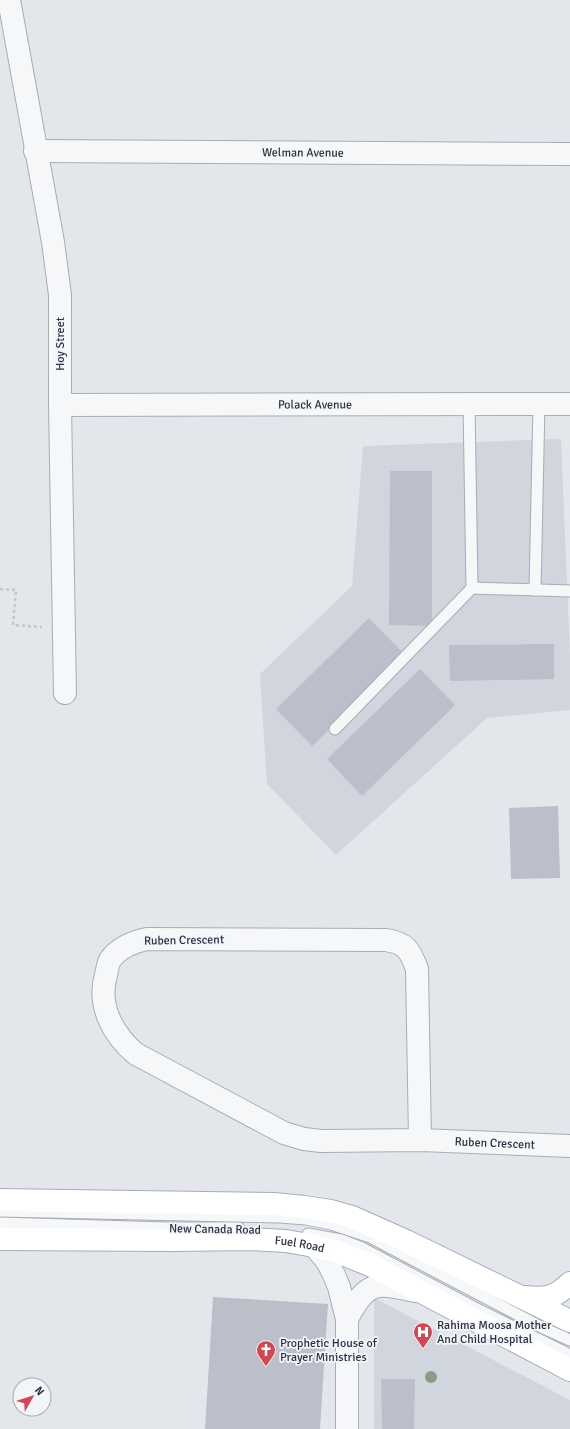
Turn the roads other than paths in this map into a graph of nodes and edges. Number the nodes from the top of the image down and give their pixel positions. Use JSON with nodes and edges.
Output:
{"nodes":[{"id":1,"x":9,"y":0,"type":"edge"},
{"id":2,"x":35,"y":151,"type":"junction"},
{"id":3,"x":570,"y":154,"type":"edge"},
{"id":4,"x":469,"y":404,"type":"junction"},
{"id":5,"x":539,"y":404,"type":"junction"},
{"id":6,"x":570,"y":404,"type":"edge"},
{"id":7,"x":60,"y":405,"type":"junction"},
{"id":8,"x":472,"y":588,"type":"junction"},
{"id":9,"x":535,"y":590,"type":"junction"},
{"id":10,"x":570,"y":591,"type":"edge"},
{"id":11,"x":65,"y":693,"type":"dead end"},
{"id":12,"x":335,"y":728,"type":"dead end"},
{"id":13,"x":420,"y":1140,"type":"junction"},
{"id":14,"x":570,"y":1146,"type":"edge"},
{"id":15,"x":11,"y":1206,"type":"edge"},
{"id":16,"x":0,"y":1223,"type":"edge"},
{"id":17,"x":27,"y":1232,"type":"junction"},
{"id":18,"x":0,"y":1239,"type":"edge"},
{"id":19,"x":314,"y":1246,"type":"junction"},
{"id":20,"x":570,"y":1283,"type":"edge"},
{"id":21,"x":423,"y":1292,"type":"junction"},
{"id":22,"x":519,"y":1297,"type":"junction"},
{"id":23,"x":347,"y":1319,"type":"junction"},
{"id":24,"x":570,"y":1321,"type":"edge"},
{"id":25,"x":570,"y":1340,"type":"edge"},
{"id":26,"x":570,"y":1356,"type":"edge"},
{"id":27,"x":570,"y":1370,"type":"edge"},
{"id":28,"x":347,"y":1429,"type":"edge"}],
"edges":[{"from":1,"to":2,"type":"street","name":"Hoy Street"},
{"from":2,"to":3,"type":"street","name":"Welman Avenue"},
{"from":2,"to":7,"type":"street","name":"Hoy Street"},
{"from":4,"to":5,"type":"street","name":"Polack Avenue"},
{"from":4,"to":7,"type":"street","name":"Polack Avenue"},
{"from":4,"to":8,"type":"lane"},
{"from":5,"to":6,"type":"street","name":"Polack Avenue"},
{"from":5,"to":9,"type":"lane"},
{"from":7,"to":11,"type":"street","name":"Hoy Street"},
{"from":8,"to":9,"type":"lane"},
{"from":8,"to":12,"type":"lane"},
{"from":9,"to":10,"type":"lane"},
{"from":13,"to":13,"type":"street","name":"Ruben Crescent"},
{"from":13,"to":14,"type":"street","name":"Ruben Crescent"},
{"from":15,"to":22,"type":"main road"},
{"from":15,"to":25,"type":"lane","name":"New Canada Road"},
{"from":16,"to":17,"type":"lane","name":"New Canada Road"},
{"from":17,"to":18,"type":"main road","name":"Fuel Road"},
{"from":17,"to":19,"type":"main road","name":"Fuel Road"},
{"from":17,"to":26,"type":"lane","name":"New Canada Road"},
{"from":19,"to":21,"type":"main road","name":"Fuel Road"},
{"from":19,"to":23,"type":"street"},
{"from":20,"to":22,"type":"main road"},
{"from":21,"to":23,"type":"street"},
{"from":21,"to":27,"type":"main road","name":"Fuel Road"},
{"from":22,"to":24,"type":"main road"},
{"from":23,"to":28,"type":"street"}]}
